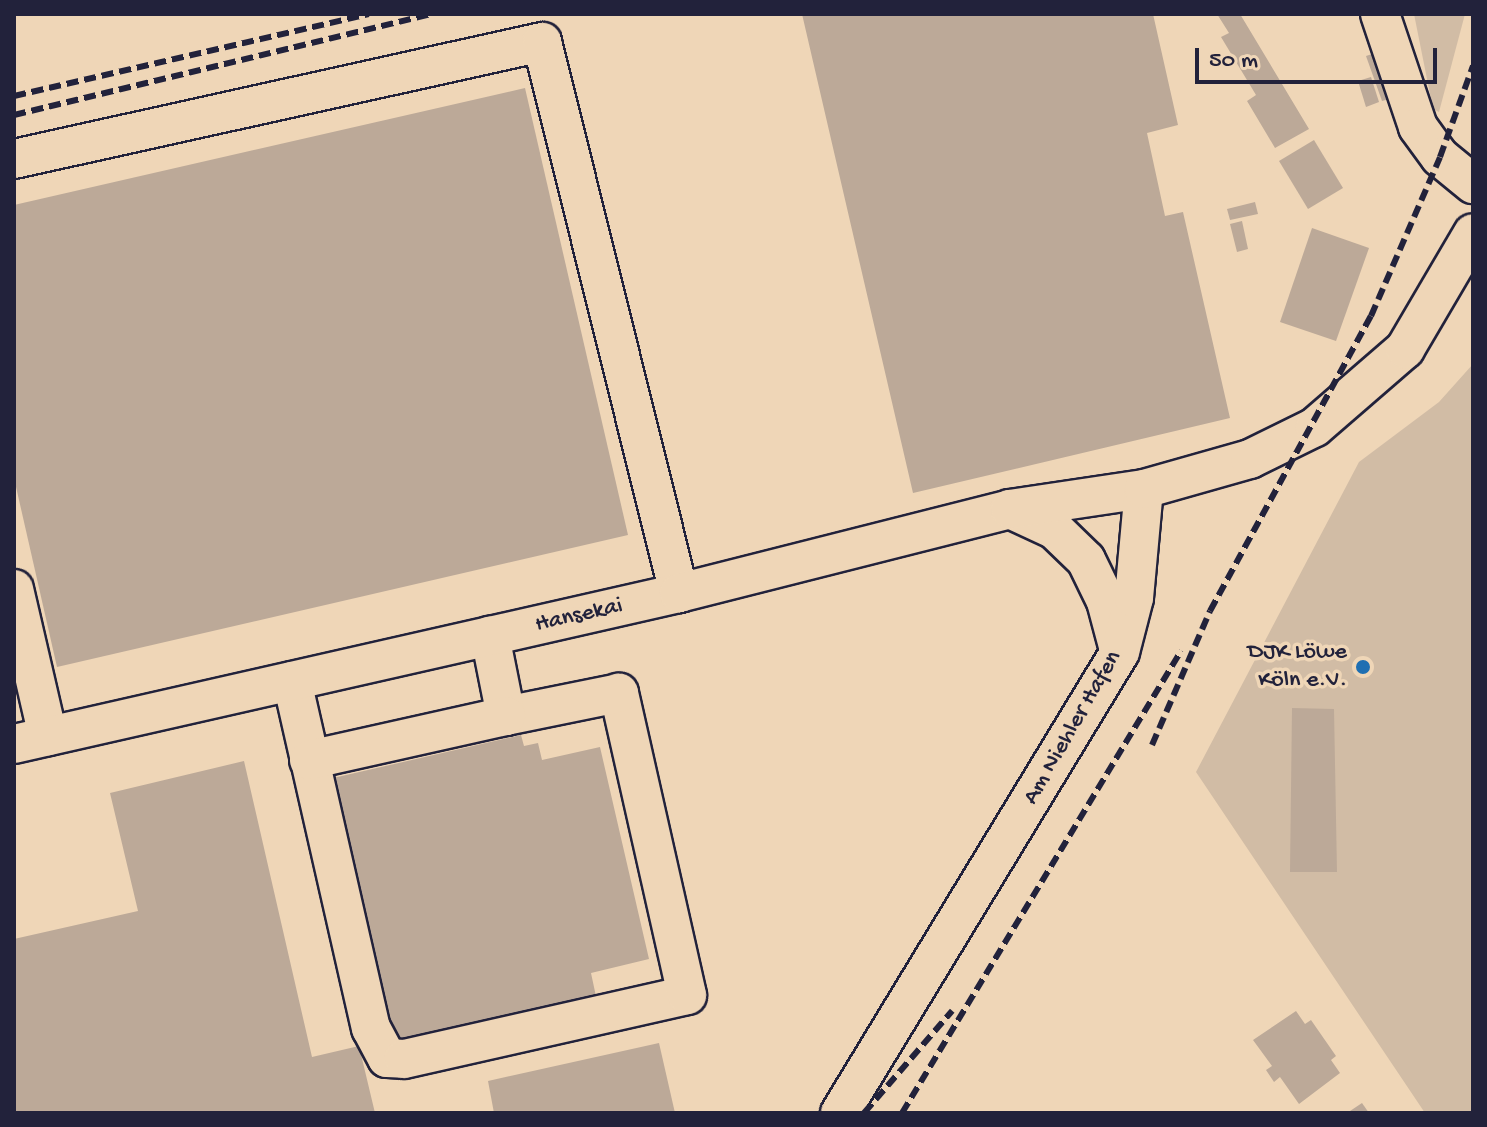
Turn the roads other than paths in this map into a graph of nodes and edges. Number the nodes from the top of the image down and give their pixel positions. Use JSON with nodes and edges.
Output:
{"nodes":[{"id":1,"x":1380,"y":14,"type":"edge"},
{"id":2,"x":14,"y":159,"type":"edge"},
{"id":3,"x":1473,"y":184,"type":"edge"},
{"id":4,"x":1473,"y":233,"type":"edge"},
{"id":5,"x":1144,"y":489,"type":"junction"},
{"id":6,"x":1010,"y":509,"type":"junction"},
{"id":7,"x":14,"y":589,"type":"edge"},
{"id":8,"x":679,"y":593,"type":"junction"},
{"id":9,"x":490,"y":636,"type":"junction"},
{"id":10,"x":1120,"y":652,"type":"junction"},
{"id":11,"x":292,"y":681,"type":"junction"},
{"id":12,"x":506,"y":716,"type":"junction"},
{"id":13,"x":31,"y":740,"type":"edge"},
{"id":14,"x":309,"y":760,"type":"junction"},
{"id":15,"x":840,"y":1113,"type":"edge"}],
"edges":[{"from":1,"to":3,"type":"street"},
{"from":2,"to":8,"type":"street"},
{"from":4,"to":5,"type":"street"},
{"from":5,"to":6,"type":"street","name":"Hansekai"},
{"from":5,"to":10,"type":"street","name":"Am Niehler Hafen"},
{"from":6,"to":8,"type":"street","name":"Hansekai"},
{"from":6,"to":10,"type":"street"},
{"from":7,"to":13,"type":"street"},
{"from":8,"to":9,"type":"street","name":"Hansekai"},
{"from":9,"to":11,"type":"street","name":"Hansekai"},
{"from":9,"to":12,"type":"street"},
{"from":10,"to":15,"type":"street","name":"Am Niehler Hafen"},
{"from":11,"to":13,"type":"street","name":"Hansekai"},
{"from":11,"to":14,"type":"street"},
{"from":12,"to":14,"type":"street"},
{"from":12,"to":14,"type":"street"}]}
